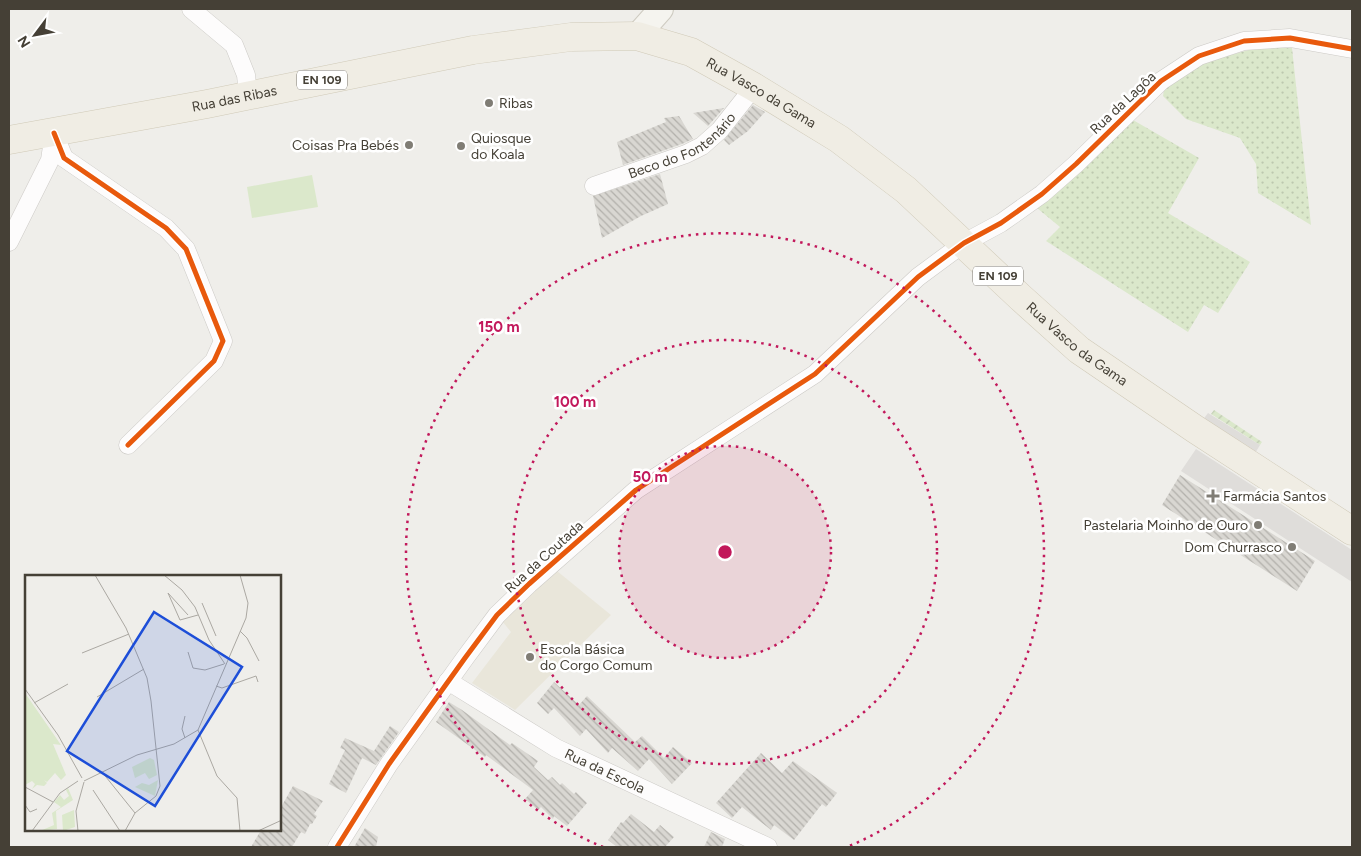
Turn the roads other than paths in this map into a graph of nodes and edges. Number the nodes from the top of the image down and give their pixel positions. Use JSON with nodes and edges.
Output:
{"nodes":[{"id":1,"x":191,"y":9,"type":"edge"},
{"id":2,"x":661,"y":9,"type":"edge"},
{"id":3,"x":637,"y":36,"type":"junction"},
{"id":4,"x":1352,"y":49,"type":"edge"},
{"id":5,"x":754,"y":87,"type":"junction"},
{"id":6,"x":248,"y":95,"type":"junction"},
{"id":7,"x":54,"y":133,"type":"junction"},
{"id":8,"x":9,"y":140,"type":"edge"},
{"id":9,"x":594,"y":186,"type":"dead end"},
{"id":10,"x":9,"y":242,"type":"edge"},
{"id":11,"x":964,"y":243,"type":"junction"},
{"id":12,"x":815,"y":374,"type":"joint"},
{"id":13,"x":128,"y":445,"type":"dead end"},
{"id":14,"x":1352,"y":529,"type":"edge"},
{"id":15,"x":448,"y":681,"type":"junction"},
{"id":16,"x":337,"y":847,"type":"edge"},
{"id":17,"x":768,"y":847,"type":"edge"}],
"edges":[{"from":1,"to":6,"type":"street"},
{"from":2,"to":3,"type":"street"},
{"from":3,"to":5,"type":"main road","name":"Rua Vasco da Gama","number":"EN 109"},
{"from":3,"to":6,"type":"main road","name":"Rua das Ribas","number":"EN 109"},
{"from":4,"to":11,"type":"street","name":"Rua da Lagôa"},
{"from":5,"to":9,"type":"street","name":"Beco do Fontenário"},
{"from":5,"to":11,"type":"main road","name":"Rua Vasco da Gama","number":"EN 109"},
{"from":6,"to":7,"type":"main road","name":"Rua das Ribas","number":"EN 109"},
{"from":7,"to":8,"type":"main road","name":"Rua das Ribas","number":"EN 109"},
{"from":7,"to":10,"type":"street"},
{"from":7,"to":13,"type":"street"},
{"from":11,"to":12,"type":"street","name":"Rua da Lagôa"},
{"from":11,"to":14,"type":"main road","name":"Rua Vasco da Gama","number":"EN 109"},
{"from":12,"to":15,"type":"street","name":"Rua da Coutada"},
{"from":15,"to":16,"type":"street","name":"Rua da Coutada"},
{"from":15,"to":17,"type":"street","name":"Rua da Escola"}]}
